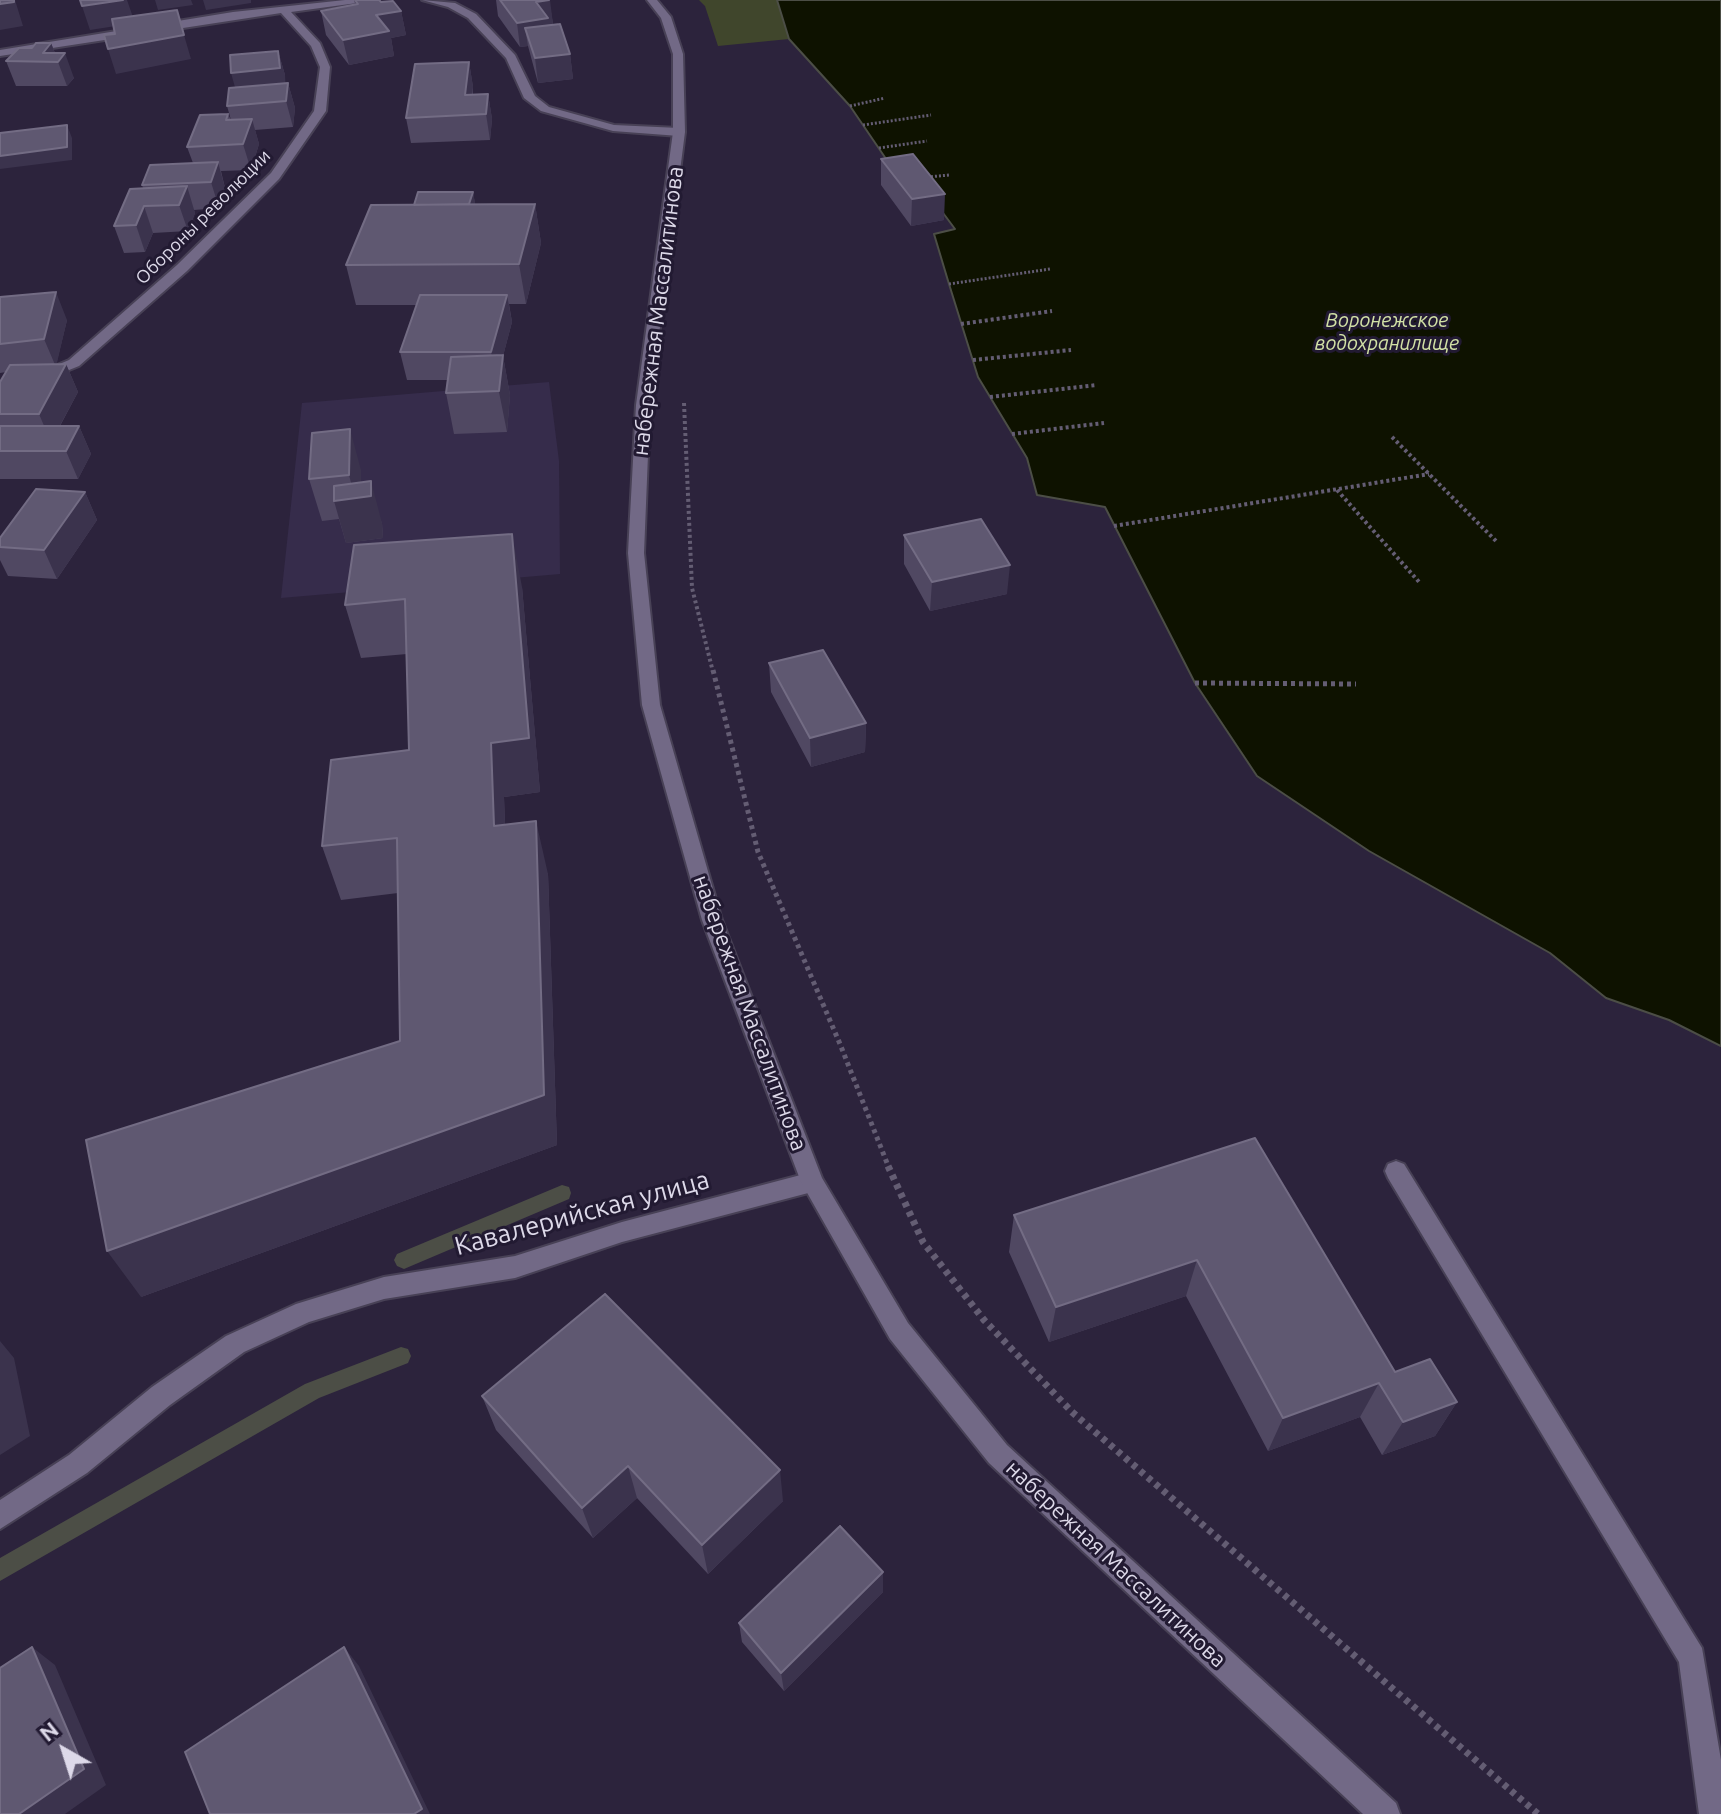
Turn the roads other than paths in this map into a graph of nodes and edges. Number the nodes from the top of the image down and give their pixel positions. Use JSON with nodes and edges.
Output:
{"nodes":[{"id":1,"x":374,"y":0,"type":"edge"},
{"id":2,"x":427,"y":0,"type":"edge"},
{"id":3,"x":652,"y":0,"type":"edge"},
{"id":4,"x":284,"y":10,"type":"junction"},
{"id":5,"x":0,"y":53,"type":"edge"},
{"id":6,"x":679,"y":132,"type":"junction"},
{"id":7,"x":0,"y":394,"type":"edge"},
{"id":8,"x":1396,"y":1171,"type":"dead end"},
{"id":9,"x":812,"y":1182,"type":"junction"},
{"id":10,"x":0,"y":1516,"type":"edge"},
{"id":11,"x":1385,"y":1814,"type":"edge"},
{"id":12,"x":1714,"y":1814,"type":"edge"}],
"edges":[{"from":1,"to":4,"type":"street"},
{"from":2,"to":6,"type":"street"},
{"from":3,"to":6,"type":"street","name":"набережная Массалитинова"},
{"from":4,"to":5,"type":"street"},
{"from":4,"to":7,"type":"street","name":"Обороны революции"},
{"from":6,"to":9,"type":"street","name":"набережная Массалитинова"},
{"from":8,"to":12,"type":"street"},
{"from":9,"to":10,"type":"street","name":"Кавалерийская улица"},
{"from":9,"to":11,"type":"street","name":"набережная Массалитинова"}]}
